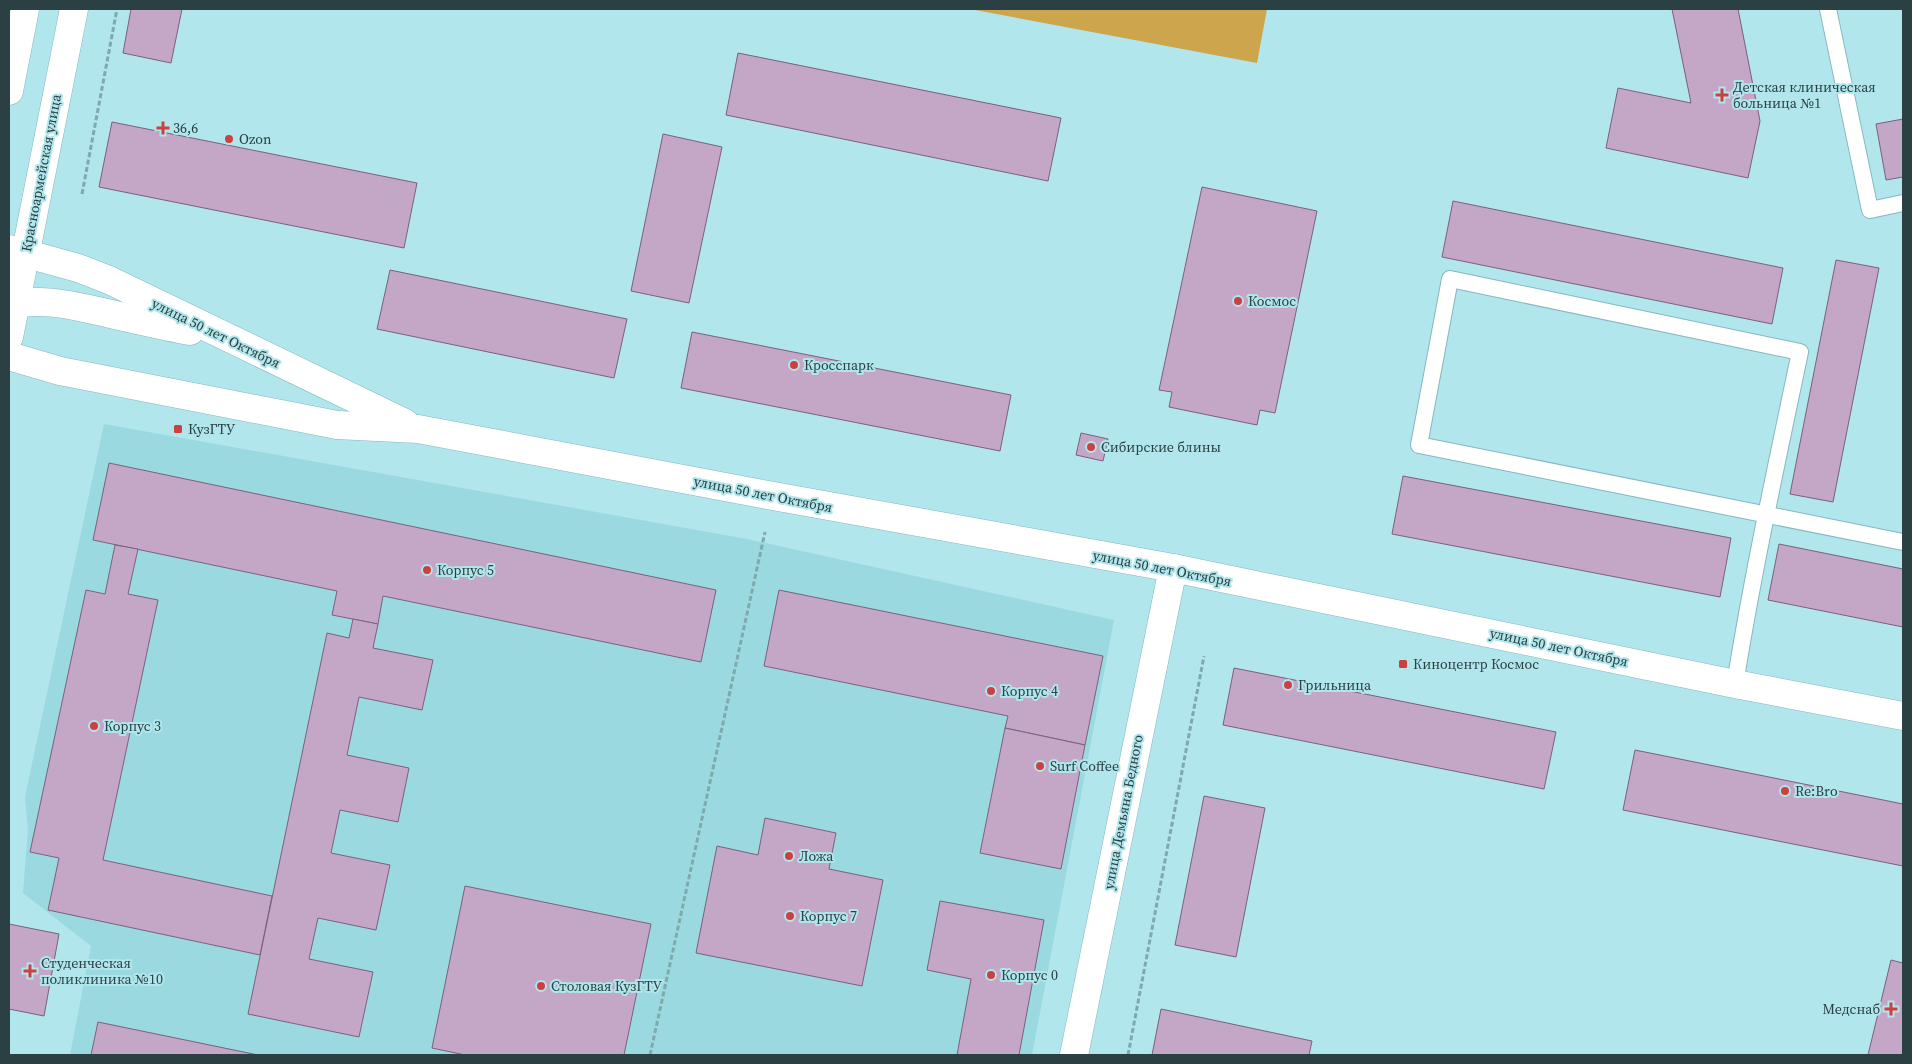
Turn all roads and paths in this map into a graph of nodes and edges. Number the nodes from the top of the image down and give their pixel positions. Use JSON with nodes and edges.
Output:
{"nodes":[{"id":1,"x":25,"y":9,"type":"edge"},
{"id":2,"x":74,"y":9,"type":"edge"},
{"id":3,"x":117,"y":9,"type":"edge"},
{"id":4,"x":1828,"y":9,"type":"edge"},
{"id":5,"x":9,"y":91,"type":"edge"},
{"id":6,"x":82,"y":194,"type":"dead end"},
{"id":7,"x":1903,"y":203,"type":"edge"},
{"id":8,"x":17,"y":251,"type":"edge"},
{"id":9,"x":12,"y":305,"type":"edge"},
{"id":10,"x":9,"y":337,"type":"edge"},
{"id":11,"x":240,"y":345,"type":"junction"},
{"id":12,"x":9,"y":356,"type":"edge"},
{"id":13,"x":418,"y":429,"type":"junction"},
{"id":14,"x":1766,"y":514,"type":"junction"},
{"id":15,"x":765,"y":532,"type":"dead end"},
{"id":16,"x":1903,"y":542,"type":"edge"},
{"id":17,"x":1173,"y":568,"type":"junction"},
{"id":18,"x":1204,"y":656,"type":"dead end"},
{"id":19,"x":1735,"y":684,"type":"junction"},
{"id":20,"x":1903,"y":716,"type":"edge"},
{"id":21,"x":650,"y":1055,"type":"edge"},
{"id":22,"x":1074,"y":1055,"type":"edge"},
{"id":23,"x":1128,"y":1055,"type":"edge"}],
"edges":[{"from":1,"to":5,"type":"street"},
{"from":2,"to":8,"type":"street","name":"Красноармейская улица"},
{"from":3,"to":6,"type":"path"},
{"from":4,"to":7,"type":"lane"},
{"from":8,"to":9,"type":"street","name":"Красноармейская улица"},
{"from":8,"to":11,"type":"street","name":"улица 50 лет Октября"},
{"from":9,"to":10,"type":"street","name":"Красноармейская улица"},
{"from":9,"to":11,"type":"street"},
{"from":11,"to":13,"type":"street","name":"улица 50 лет Октября"},
{"from":12,"to":13,"type":"street","name":"улица 50 лет Октября"},
{"from":13,"to":17,"type":"street","name":"улица 50 лет Октября"},
{"from":14,"to":14,"type":"lane"},
{"from":14,"to":16,"type":"lane"},
{"from":14,"to":19,"type":"lane"},
{"from":15,"to":21,"type":"path"},
{"from":17,"to":19,"type":"street","name":"улица 50 лет Октября"},
{"from":17,"to":22,"type":"street","name":"улица Демьяна Бедного"},
{"from":18,"to":23,"type":"path"},
{"from":19,"to":20,"type":"street","name":"улица 50 лет Октября"}]}
